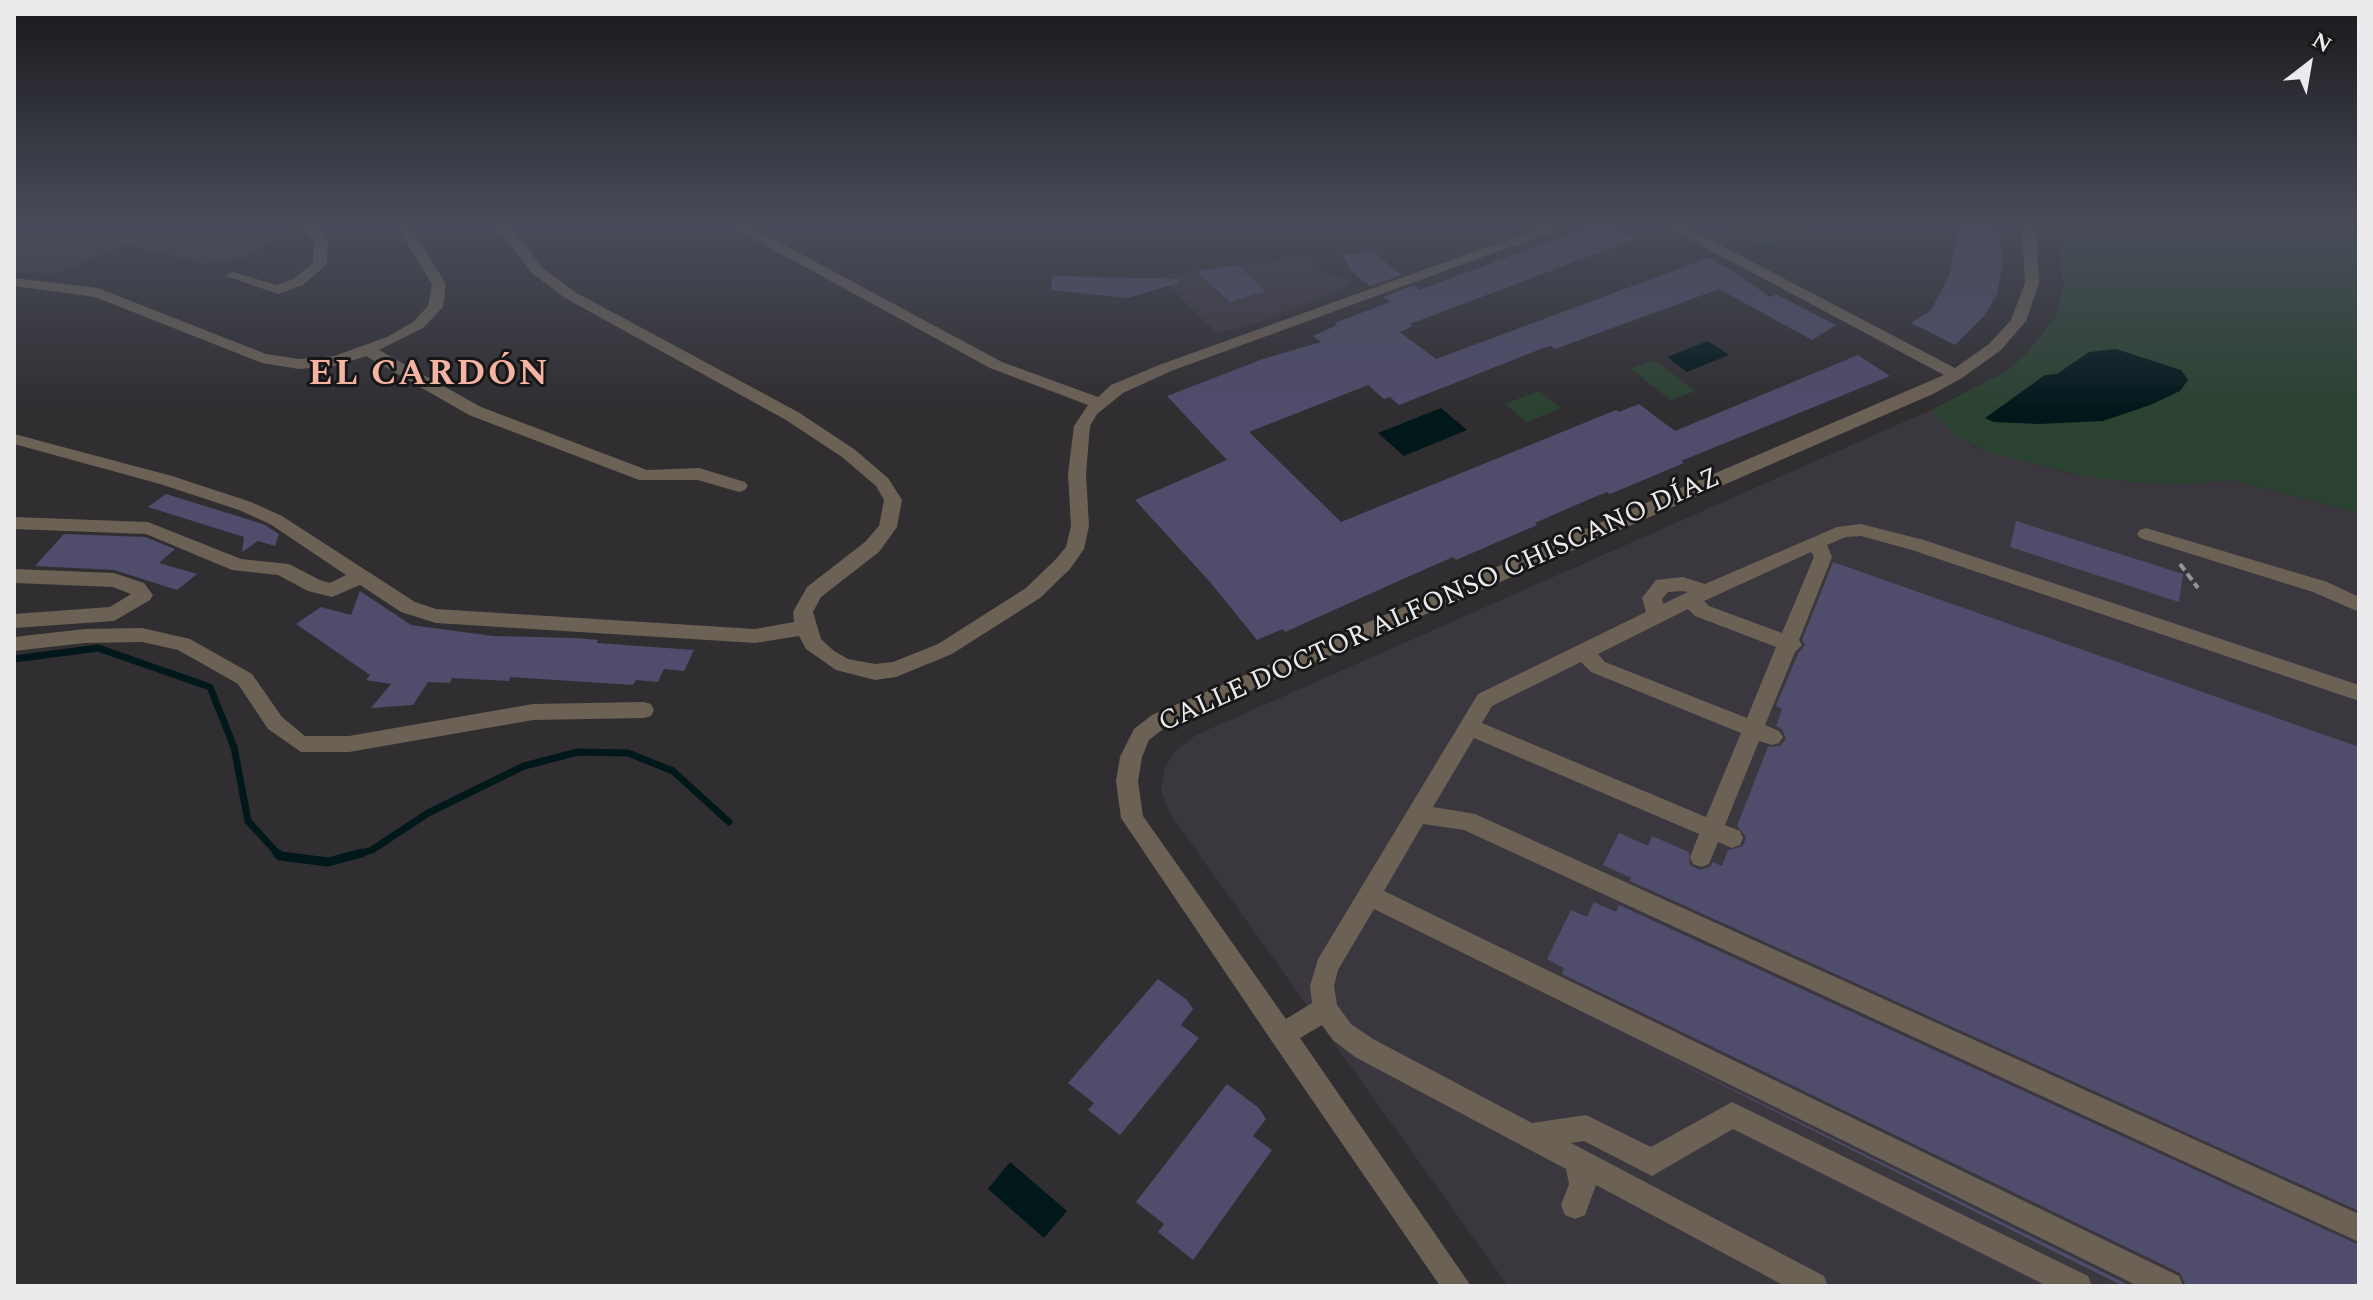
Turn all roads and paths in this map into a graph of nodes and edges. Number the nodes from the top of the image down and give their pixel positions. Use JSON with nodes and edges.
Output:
{"nodes":[{"id":1,"x":69,"y":288,"type":"edge"},
{"id":2,"x":438,"y":288,"type":"edge"},
{"id":3,"x":560,"y":288,"type":"edge"},
{"id":4,"x":852,"y":288,"type":"edge"},
{"id":5,"x":1389,"y":288,"type":"edge"},
{"id":6,"x":1790,"y":288,"type":"edge"},
{"id":7,"x":2030,"y":288,"type":"edge"},
{"id":8,"x":369,"y":351,"type":"junction"},
{"id":9,"x":1956,"y":375,"type":"junction"},
{"id":10,"x":1099,"y":403,"type":"junction"},
{"id":11,"x":14,"y":439,"type":"edge"},
{"id":12,"x":739,"y":486,"type":"dead end"},
{"id":13,"x":14,"y":523,"type":"edge"},
{"id":14,"x":2146,"y":534,"type":"dead end"},
{"id":15,"x":1816,"y":542,"type":"junction"},
{"id":16,"x":2180,"y":564,"type":"dead end"},
{"id":17,"x":14,"y":576,"type":"edge"},
{"id":18,"x":361,"y":576,"type":"junction"},
{"id":19,"x":2198,"y":588,"type":"dead end"},
{"id":20,"x":1698,"y":595,"type":"junction"},
{"id":21,"x":2359,"y":605,"type":"edge"},
{"id":22,"x":14,"y":621,"type":"edge"},
{"id":23,"x":805,"y":628,"type":"junction"},
{"id":24,"x":14,"y":644,"type":"edge"},
{"id":25,"x":1792,"y":645,"type":"dead end"},
{"id":26,"x":1587,"y":649,"type":"junction"},
{"id":27,"x":2359,"y":693,"type":"edge"},
{"id":28,"x":644,"y":710,"type":"dead end"},
{"id":29,"x":1469,"y":727,"type":"junction"},
{"id":30,"x":1772,"y":737,"type":"dead end"},
{"id":31,"x":1419,"y":814,"type":"junction"},
{"id":32,"x":1732,"y":838,"type":"dead end"},
{"id":33,"x":1701,"y":857,"type":"dead end"},
{"id":34,"x":1371,"y":896,"type":"junction"},
{"id":35,"x":1325,"y":1009,"type":"junction"},
{"id":36,"x":1282,"y":1035,"type":"junction"},
{"id":37,"x":1532,"y":1136,"type":"junction"},
{"id":38,"x":1577,"y":1160,"type":"junction"},
{"id":39,"x":1575,"y":1205,"type":"dead end"},
{"id":40,"x":2359,"y":1228,"type":"edge"},
{"id":41,"x":1457,"y":1286,"type":"edge"},
{"id":42,"x":1814,"y":1286,"type":"edge"},
{"id":43,"x":2078,"y":1286,"type":"edge"},
{"id":44,"x":2169,"y":1286,"type":"edge"}],
"edges":[{"from":1,"to":8,"type":"street"},
{"from":2,"to":8,"type":"street"},
{"from":3,"to":23,"type":"street"},
{"from":4,"to":10,"type":"street"},
{"from":5,"to":10,"type":"street"},
{"from":6,"to":9,"type":"street"},
{"from":7,"to":9,"type":"street","name":"CALLE DOCTOR ALFONSO CHISCANO DÍAZ"},
{"from":8,"to":12,"type":"street"},
{"from":9,"to":36,"type":"street","name":"CALLE DOCTOR ALFONSO CHISCANO DÍAZ"},
{"from":10,"to":23,"type":"street"},
{"from":11,"to":18,"type":"street"},
{"from":13,"to":18,"type":"street"},
{"from":14,"to":21,"type":"street"},
{"from":15,"to":20,"type":"street"},
{"from":15,"to":27,"type":"street"},
{"from":15,"to":33,"type":"street"},
{"from":16,"to":19,"type":"path"},
{"from":17,"to":22,"type":"street"},
{"from":18,"to":23,"type":"street"},
{"from":20,"to":25,"type":"street"},
{"from":20,"to":26,"type":"street"},
{"from":24,"to":28,"type":"street"},
{"from":26,"to":29,"type":"street"},
{"from":26,"to":30,"type":"street"},
{"from":29,"to":31,"type":"street"},
{"from":29,"to":32,"type":"street"},
{"from":31,"to":34,"type":"street"},
{"from":31,"to":40,"type":"street"},
{"from":34,"to":35,"type":"street"},
{"from":34,"to":44,"type":"street"},
{"from":35,"to":36,"type":"street"},
{"from":35,"to":37,"type":"street"},
{"from":36,"to":41,"type":"street","name":"CALLE DOCTOR ALFONSO CHISCANO DÍAZ"},
{"from":37,"to":38,"type":"street"},
{"from":37,"to":43,"type":"street"},
{"from":38,"to":39,"type":"street"},
{"from":38,"to":42,"type":"street"}]}
